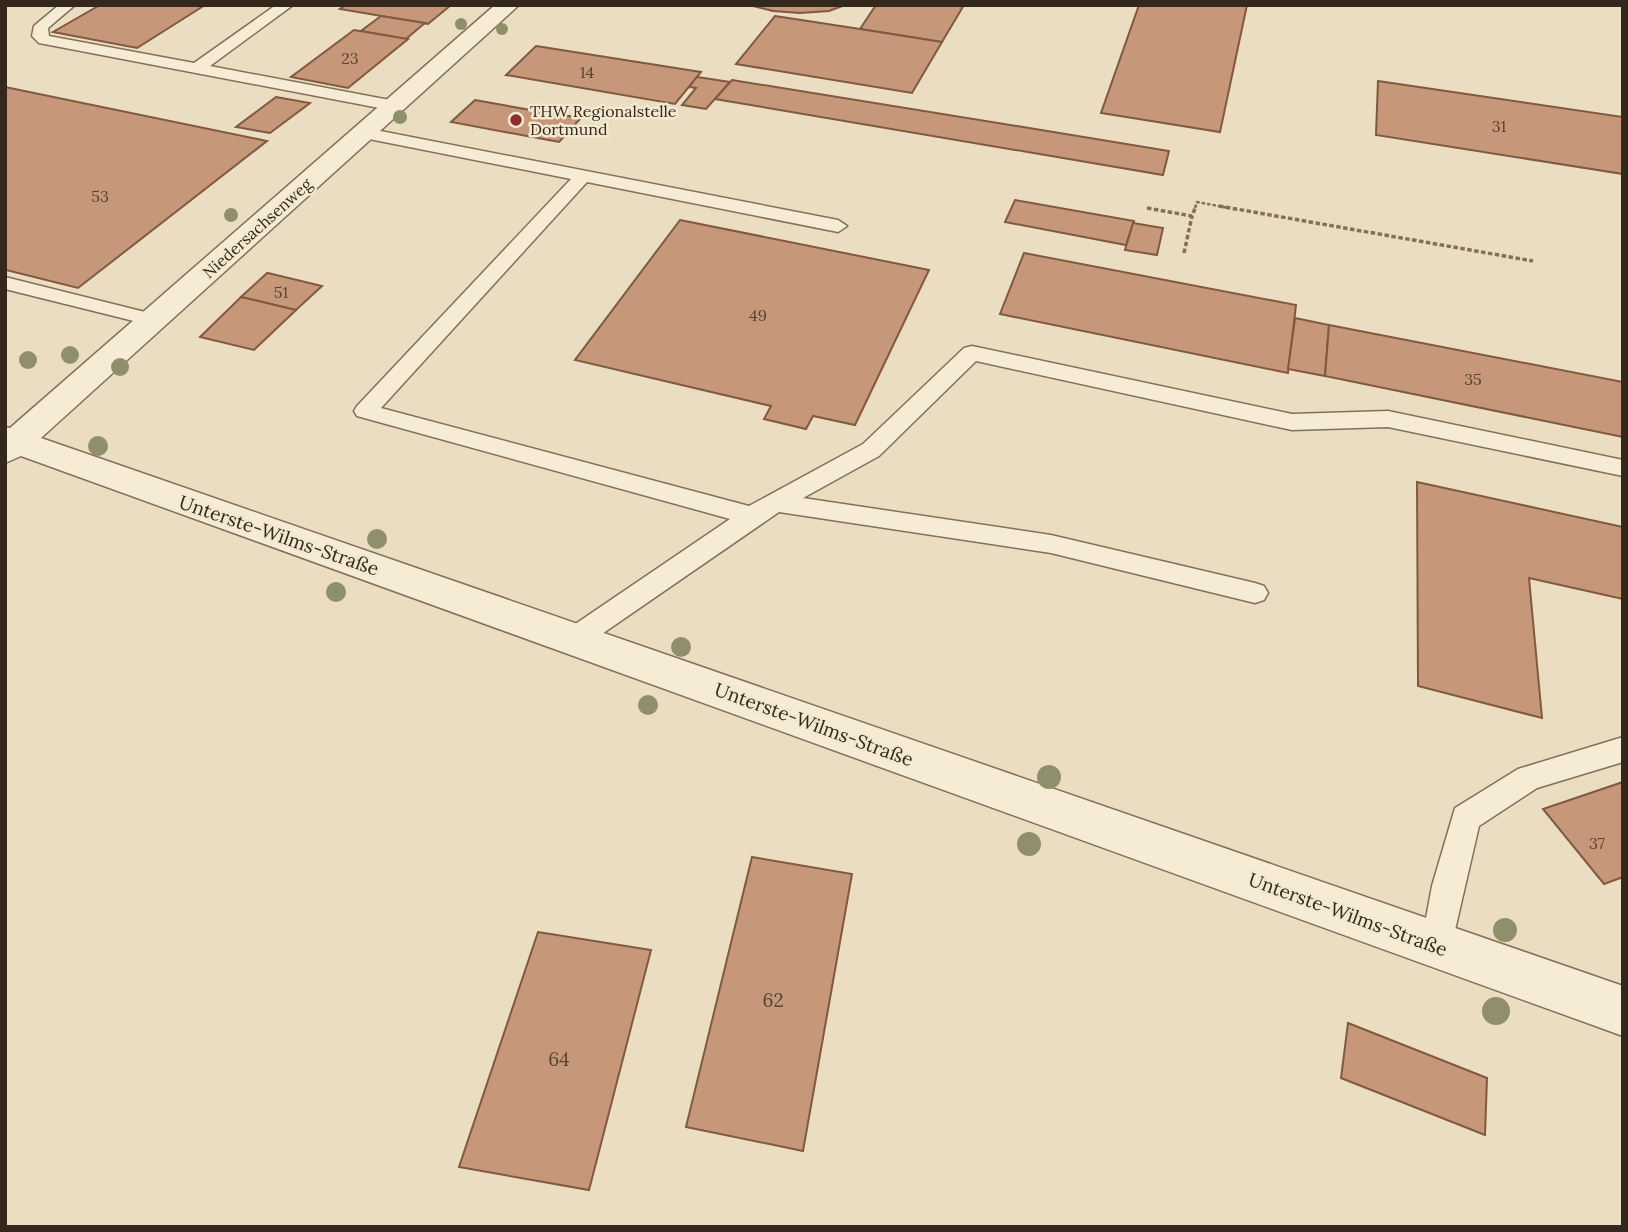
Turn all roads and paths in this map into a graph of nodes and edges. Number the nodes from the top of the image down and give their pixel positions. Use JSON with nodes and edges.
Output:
{"nodes":[{"id":1,"x":68,"y":5,"type":"edge"},
{"id":2,"x":286,"y":5,"type":"edge"},
{"id":3,"x":508,"y":5,"type":"edge"},
{"id":4,"x":196,"y":69,"type":"junction"},
{"id":5,"x":395,"y":106,"type":"junction"},
{"id":6,"x":365,"y":133,"type":"junction"},
{"id":7,"x":583,"y":176,"type":"junction"},
{"id":8,"x":1147,"y":208,"type":"dead end"},
{"id":9,"x":1192,"y":216,"type":"junction"},
{"id":10,"x":838,"y":226,"type":"dead end"},
{"id":11,"x":1184,"y":253,"type":"dead end"},
{"id":12,"x":1533,"y":261,"type":"dead end"},
{"id":13,"x":5,"y":283,"type":"edge"},
{"id":14,"x":154,"y":320,"type":"junction"},
{"id":15,"x":9,"y":444,"type":"edge"},
{"id":16,"x":1623,"y":468,"type":"edge"},
{"id":17,"x":776,"y":503,"type":"junction"},
{"id":18,"x":752,"y":516,"type":"junction"},
{"id":19,"x":1255,"y":593,"type":"dead end"},
{"id":20,"x":574,"y":639,"type":"junction"},
{"id":21,"x":1623,"y":749,"type":"edge"},
{"id":22,"x":1437,"y":945,"type":"junction"},
{"id":23,"x":1623,"y":1011,"type":"edge"}],
"edges":[{"from":1,"to":4,"type":"lane"},
{"from":2,"to":4,"type":"lane"},
{"from":3,"to":5,"type":"street","name":"Niedersachsenweg"},
{"from":4,"to":5,"type":"lane"},
{"from":5,"to":6,"type":"street","name":"Niedersachsenweg"},
{"from":6,"to":7,"type":"lane"},
{"from":6,"to":14,"type":"street","name":"Niedersachsenweg"},
{"from":7,"to":10,"type":"lane"},
{"from":7,"to":18,"type":"lane"},
{"from":8,"to":9,"type":"path"},
{"from":9,"to":11,"type":"path"},
{"from":9,"to":12,"type":"path"},
{"from":13,"to":14,"type":"lane"},
{"from":14,"to":15,"type":"street","name":"Niedersachsenweg"},
{"from":15,"to":20,"type":"street","name":"Unterste-Wilms-Straße"},
{"from":16,"to":17,"type":"lane"},
{"from":17,"to":18,"type":"lane"},
{"from":17,"to":19,"type":"lane"},
{"from":18,"to":20,"type":"lane"},
{"from":20,"to":22,"type":"street","name":"Unterste-Wilms-Straße"},
{"from":21,"to":22,"type":"lane"},
{"from":22,"to":23,"type":"street","name":"Unterste-Wilms-Straße"}]}
